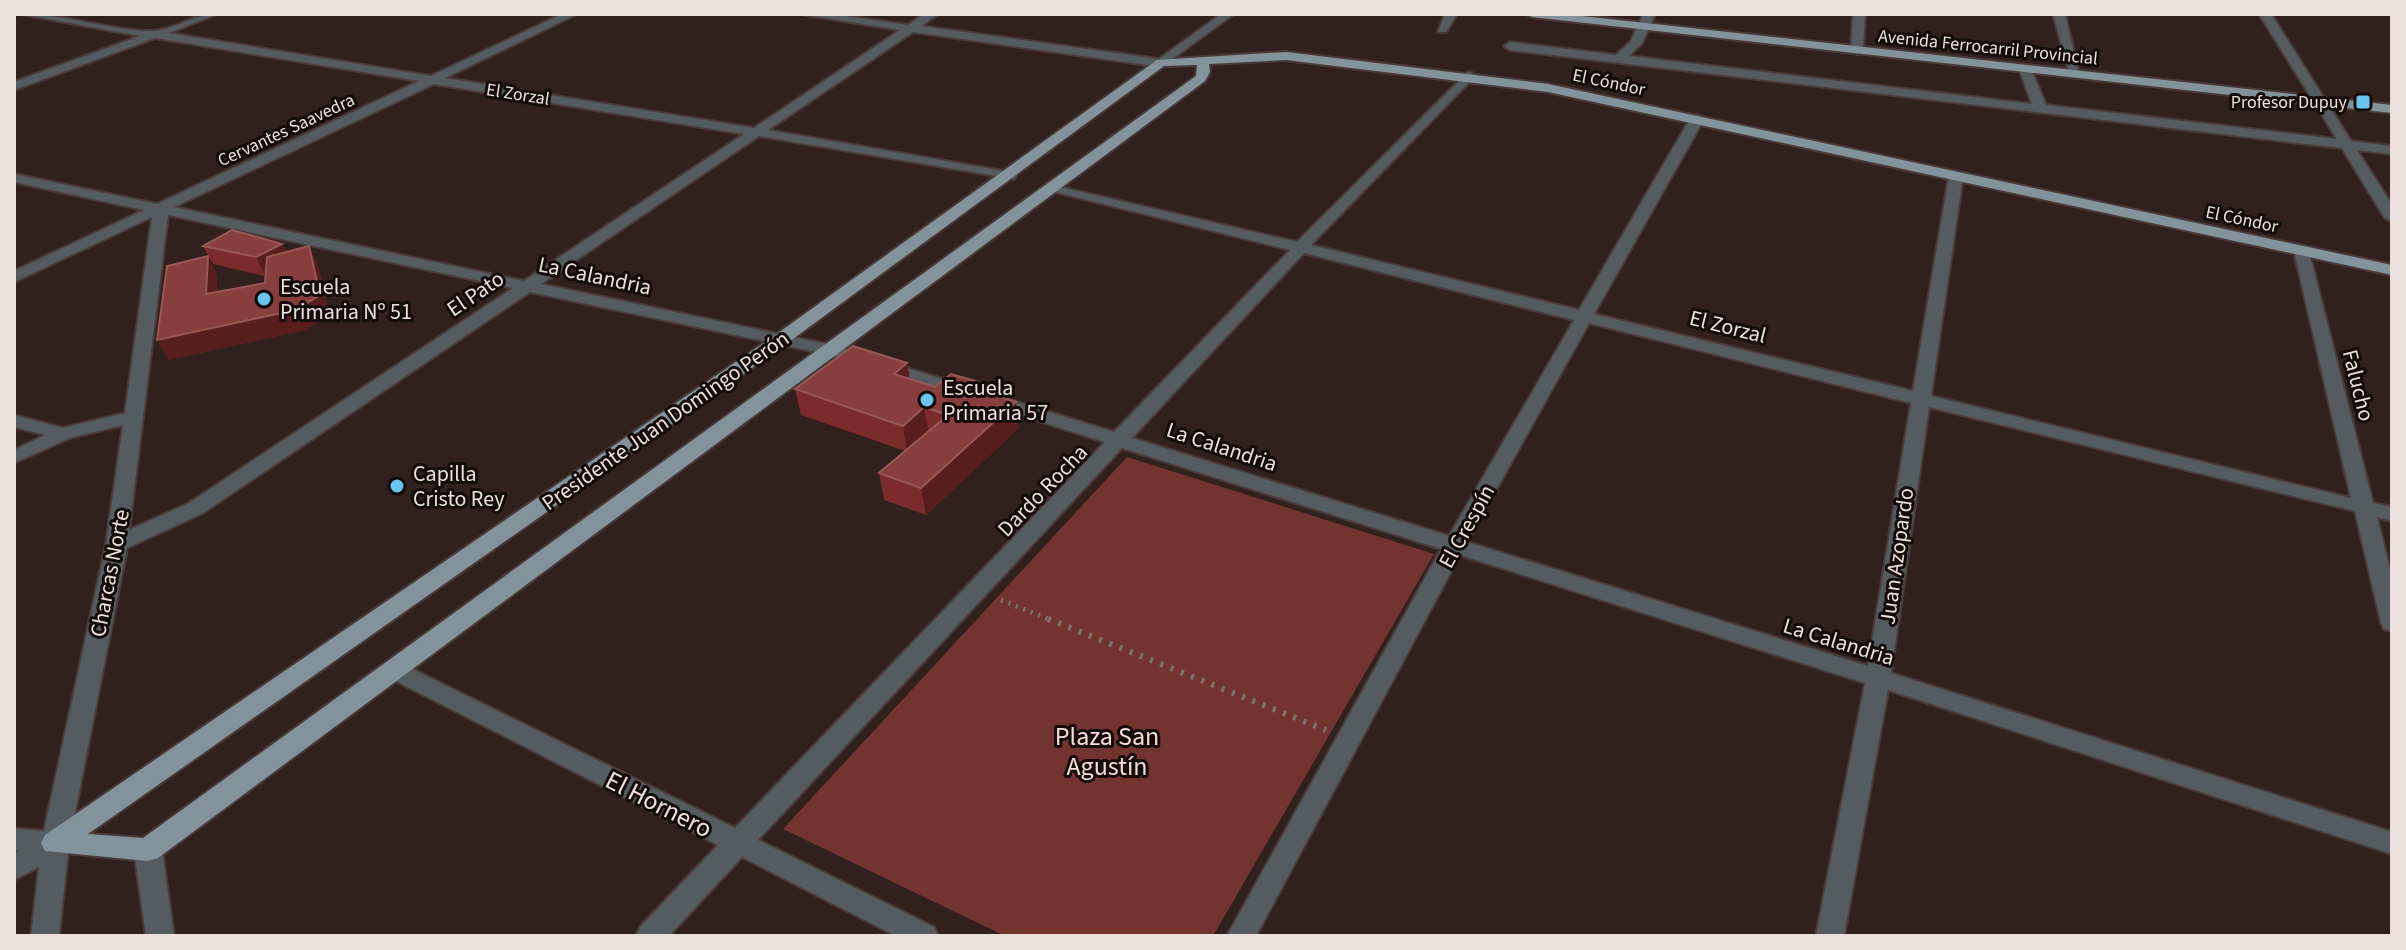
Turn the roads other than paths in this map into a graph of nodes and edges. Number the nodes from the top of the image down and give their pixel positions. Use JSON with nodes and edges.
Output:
{"nodes":[{"id":1,"x":27,"y":14,"type":"edge"},
{"id":2,"x":211,"y":14,"type":"edge"},
{"id":3,"x":571,"y":14,"type":"edge"},
{"id":4,"x":806,"y":14,"type":"edge"},
{"id":5,"x":932,"y":14,"type":"edge"},
{"id":6,"x":1228,"y":14,"type":"edge"},
{"id":7,"x":1451,"y":14,"type":"edge"},
{"id":8,"x":1532,"y":14,"type":"edge"},
{"id":9,"x":1649,"y":14,"type":"edge"},
{"id":10,"x":1859,"y":14,"type":"edge"},
{"id":11,"x":2059,"y":14,"type":"edge"},
{"id":12,"x":2265,"y":14,"type":"edge"},
{"id":13,"x":1643,"y":27,"type":"junction"},
{"id":14,"x":913,"y":28,"type":"junction"},
{"id":15,"x":1442,"y":30,"type":"dead end"},
{"id":16,"x":155,"y":34,"type":"junction"},
{"id":17,"x":1510,"y":46,"type":"dead end"},
{"id":18,"x":1857,"y":50,"type":"junction"},
{"id":19,"x":1620,"y":58,"type":"junction"},
{"id":20,"x":1203,"y":62,"type":"junction"},
{"id":21,"x":1161,"y":63,"type":"junction"},
{"id":22,"x":2025,"y":69,"type":"junction"},
{"id":23,"x":2076,"y":75,"type":"junction"},
{"id":24,"x":1468,"y":76,"type":"junction"},
{"id":25,"x":435,"y":80,"type":"junction"},
{"id":26,"x":14,"y":86,"type":"edge"},
{"id":27,"x":2319,"y":101,"type":"junction"},
{"id":28,"x":2040,"y":107,"type":"junction"},
{"id":29,"x":2392,"y":109,"type":"edge"},
{"id":30,"x":1697,"y":119,"type":"junction"},
{"id":31,"x":756,"y":132,"type":"junction"},
{"id":32,"x":2346,"y":145,"type":"junction"},
{"id":33,"x":2392,"y":150,"type":"edge"},
{"id":34,"x":1009,"y":176,"type":"junction"},
{"id":35,"x":1956,"y":176,"type":"junction"},
{"id":36,"x":14,"y":178,"type":"edge"},
{"id":37,"x":1052,"y":187,"type":"junction"},
{"id":38,"x":161,"y":209,"type":"junction"},
{"id":39,"x":2392,"y":217,"type":"edge"},
{"id":40,"x":1300,"y":248,"type":"junction"},
{"id":41,"x":2302,"y":251,"type":"junction"},
{"id":42,"x":2392,"y":270,"type":"edge"},
{"id":43,"x":14,"y":277,"type":"edge"},
{"id":44,"x":529,"y":286,"type":"junction"},
{"id":45,"x":1585,"y":316,"type":"junction"},
{"id":46,"x":780,"y":340,"type":"junction"},
{"id":47,"x":830,"y":350,"type":"junction"},
{"id":48,"x":1920,"y":398,"type":"junction"},
{"id":49,"x":136,"y":416,"type":"junction"},
{"id":50,"x":14,"y":421,"type":"edge"},
{"id":51,"x":63,"y":434,"type":"junction"},
{"id":52,"x":1123,"y":439,"type":"junction"},
{"id":53,"x":14,"y":457,"type":"edge"},
{"id":54,"x":2364,"y":507,"type":"junction"},
{"id":55,"x":2392,"y":514,"type":"edge"},
{"id":56,"x":117,"y":544,"type":"junction"},
{"id":57,"x":1454,"y":545,"type":"junction"},
{"id":58,"x":2392,"y":623,"type":"edge"},
{"id":59,"x":394,"y":670,"type":"junction"},
{"id":60,"x":1878,"y":678,"type":"junction"},
{"id":61,"x":14,"y":839,"type":"edge"},
{"id":62,"x":55,"y":843,"type":"junction"},
{"id":63,"x":737,"y":843,"type":"junction"},
{"id":64,"x":2392,"y":843,"type":"edge"},
{"id":65,"x":148,"y":850,"type":"junction"},
{"id":66,"x":14,"y":868,"type":"edge"},
{"id":67,"x":45,"y":936,"type":"edge"},
{"id":68,"x":160,"y":936,"type":"edge"},
{"id":69,"x":650,"y":936,"type":"edge"},
{"id":70,"x":924,"y":936,"type":"edge"},
{"id":71,"x":1241,"y":936,"type":"edge"},
{"id":72,"x":1830,"y":936,"type":"edge"}],
"edges":[{"from":1,"to":16,"type":"street","name":"El Zorzal"},
{"from":2,"to":16,"type":"street"},
{"from":3,"to":25,"type":"street","name":"Cervantes Saavedra"},
{"from":4,"to":14,"type":"street","name":"El Cóndor"},
{"from":5,"to":14,"type":"street","name":"El Pato"},
{"from":6,"to":21,"type":"street","name":"Presidente Juan Domingo Perón"},
{"from":7,"to":15,"type":"street"},
{"from":8,"to":13,"type":"main road","name":"Avenida Ferrocarril Provincial"},
{"from":9,"to":13,"type":"street"},
{"from":10,"to":18,"type":"street"},
{"from":11,"to":23,"type":"street"},
{"from":12,"to":27,"type":"street"},
{"from":13,"to":18,"type":"main road","name":"Avenida Ferrocarril Provincial"},
{"from":13,"to":19,"type":"street"},
{"from":14,"to":21,"type":"street","name":"El Cóndor"},
{"from":14,"to":31,"type":"street","name":"El Pato"},
{"from":16,"to":25,"type":"street","name":"El Zorzal"},
{"from":16,"to":26,"type":"street"},
{"from":17,"to":19,"type":"street"},
{"from":18,"to":22,"type":"main road","name":"Avenida Ferrocarril Provincial"},
{"from":19,"to":28,"type":"street"},
{"from":20,"to":21,"type":"main road","name":"El Cóndor"},
{"from":20,"to":24,"type":"main road","name":"El Cóndor"},
{"from":20,"to":37,"type":"main road","name":"Presidente Juan Domingo Perón"},
{"from":21,"to":34,"type":"main road","name":"Presidente Juan Domingo Perón"},
{"from":22,"to":23,"type":"main road","name":"Avenida Ferrocarril Provincial"},
{"from":22,"to":28,"type":"street"},
{"from":23,"to":27,"type":"main road","name":"Avenida Ferrocarril Provincial"},
{"from":24,"to":30,"type":"main road","name":"El Cóndor"},
{"from":24,"to":40,"type":"street","name":"Dardo Rocha"},
{"from":25,"to":31,"type":"street","name":"El Zorzal"},
{"from":25,"to":38,"type":"street","name":"Cervantes Saavedra"},
{"from":27,"to":29,"type":"main road","name":"Avenida Ferrocarril Provincial"},
{"from":27,"to":32,"type":"street"},
{"from":28,"to":32,"type":"street"},
{"from":30,"to":35,"type":"main road","name":"El Cóndor"},
{"from":30,"to":45,"type":"street","name":"El Crespín"},
{"from":31,"to":34,"type":"street","name":"El Zorzal"},
{"from":31,"to":44,"type":"street","name":"El Pato"},
{"from":32,"to":33,"type":"street"},
{"from":32,"to":39,"type":"street"},
{"from":34,"to":46,"type":"main road","name":"Presidente Juan Domingo Perón"},
{"from":35,"to":41,"type":"main road","name":"El Cóndor"},
{"from":35,"to":48,"type":"street","name":"Juan Azopardo"},
{"from":36,"to":38,"type":"street","name":"La Calandria"},
{"from":37,"to":40,"type":"street","name":"El Zorzal"},
{"from":37,"to":47,"type":"main road","name":"Presidente Juan Domingo Perón"},
{"from":38,"to":43,"type":"street","name":"Cervantes Saavedra"},
{"from":38,"to":44,"type":"street","name":"La Calandria"},
{"from":38,"to":49,"type":"street","name":"Charcas Norte"},
{"from":40,"to":45,"type":"street","name":"El Zorzal"},
{"from":40,"to":52,"type":"street","name":"Dardo Rocha"},
{"from":41,"to":42,"type":"main road","name":"El Cóndor"},
{"from":41,"to":54,"type":"street","name":"Falucho"},
{"from":44,"to":46,"type":"street","name":"La Calandria"},
{"from":44,"to":56,"type":"street","name":"El Pato"},
{"from":45,"to":48,"type":"street","name":"El Zorzal"},
{"from":45,"to":57,"type":"street","name":"El Crespín"},
{"from":46,"to":47,"type":"street","name":"La Calandria"},
{"from":46,"to":62,"type":"main road","name":"Presidente Juan Domingo Perón"},
{"from":47,"to":52,"type":"street","name":"La Calandria"},
{"from":47,"to":59,"type":"main road","name":"Presidente Juan Domingo Perón"},
{"from":48,"to":54,"type":"street","name":"El Zorzal"},
{"from":48,"to":60,"type":"street","name":"Juan Azopardo"},
{"from":49,"to":51,"type":"street"},
{"from":49,"to":56,"type":"street","name":"Charcas Norte"},
{"from":50,"to":51,"type":"street"},
{"from":51,"to":53,"type":"street"},
{"from":52,"to":57,"type":"street","name":"La Calandria"},
{"from":52,"to":63,"type":"street","name":"Dardo Rocha"},
{"from":54,"to":55,"type":"street","name":"El Zorzal"},
{"from":54,"to":58,"type":"street","name":"Falucho"},
{"from":56,"to":62,"type":"street","name":"Charcas Norte"},
{"from":57,"to":60,"type":"street","name":"La Calandria"},
{"from":57,"to":71,"type":"street","name":"El Crespín"},
{"from":59,"to":63,"type":"street","name":"El Hornero"},
{"from":59,"to":65,"type":"main road","name":"Presidente Juan Domingo Perón"},
{"from":60,"to":64,"type":"street","name":"La Calandria"},
{"from":60,"to":72,"type":"street","name":"Juan Azopardo"},
{"from":61,"to":62,"type":"street"},
{"from":62,"to":65,"type":"main road"},
{"from":62,"to":66,"type":"street","name":"Presidente Juan Domingo Perón"},
{"from":62,"to":67,"type":"street","name":"Charcas Norte"},
{"from":63,"to":69,"type":"street","name":"Dardo Rocha"},
{"from":63,"to":70,"type":"street","name":"El Hornero"},
{"from":65,"to":68,"type":"street"}]}
